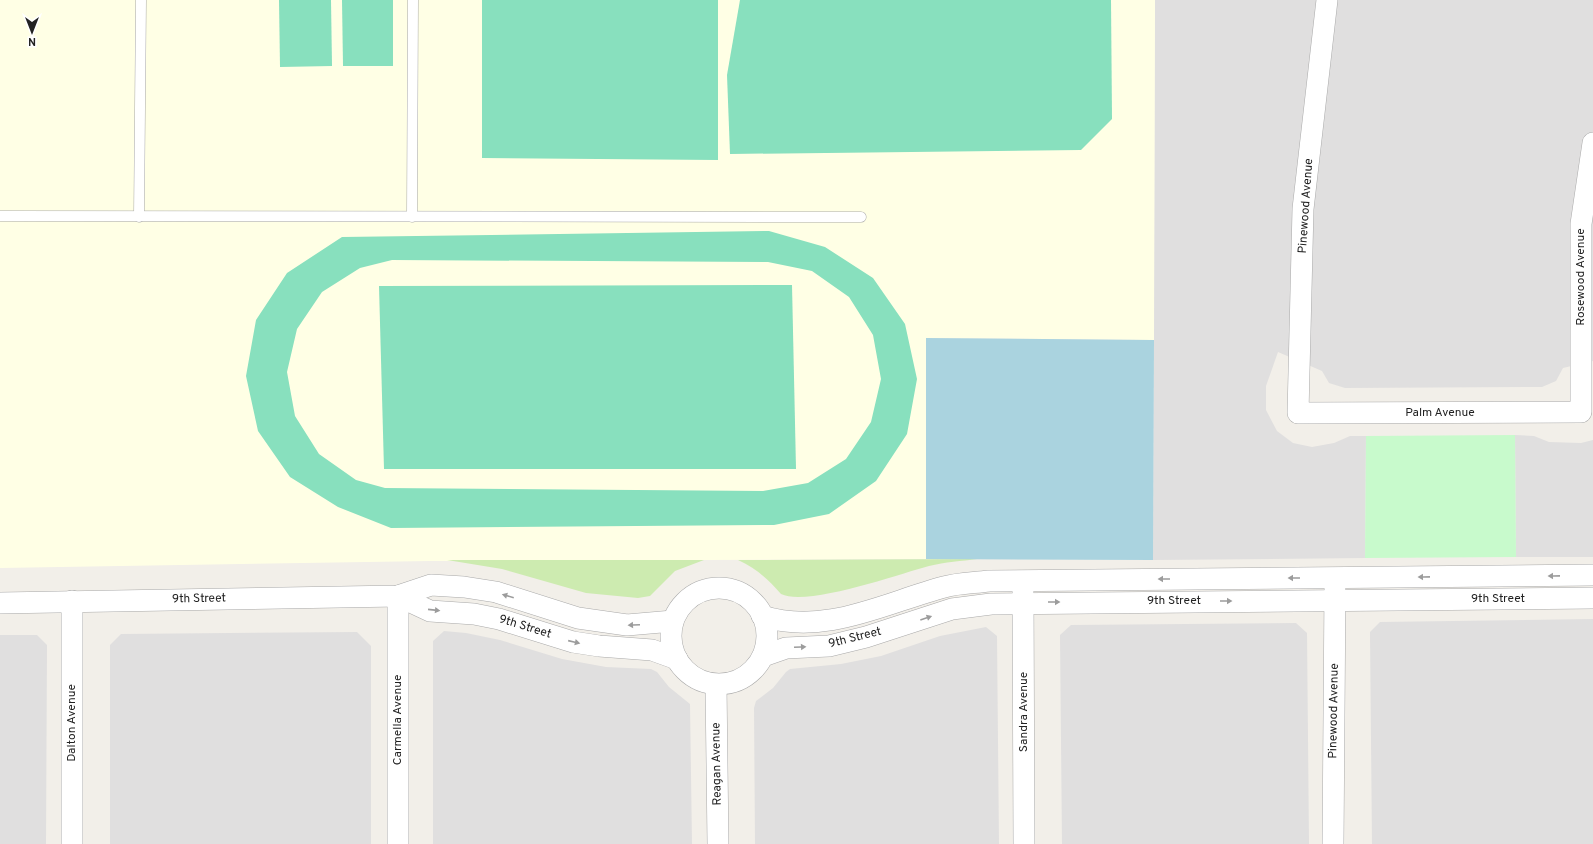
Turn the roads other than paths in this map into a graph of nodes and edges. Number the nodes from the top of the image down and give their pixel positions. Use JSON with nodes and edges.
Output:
{"nodes":[{"id":1,"x":141,"y":0,"type":"edge"},
{"id":2,"x":413,"y":0,"type":"edge"},
{"id":3,"x":1327,"y":0,"type":"edge"},
{"id":4,"x":1593,"y":143,"type":"edge"},
{"id":5,"x":0,"y":216,"type":"edge"},
{"id":6,"x":139,"y":217,"type":"junction"},
{"id":7,"x":412,"y":217,"type":"junction"},
{"id":8,"x":861,"y":217,"type":"dead end"},
{"id":9,"x":1581,"y":412,"type":"joint"},
{"id":10,"x":1298,"y":414,"type":"joint"},
{"id":11,"x":1593,"y":575,"type":"edge"},
{"id":12,"x":1334,"y":578,"type":"junction"},
{"id":13,"x":1023,"y":580,"type":"junction"},
{"id":14,"x":398,"y":596,"type":"junction"},
{"id":15,"x":1593,"y":598,"type":"edge"},
{"id":16,"x":1335,"y":600,"type":"junction"},
{"id":17,"x":72,"y":601,"type":"junction"},
{"id":18,"x":1023,"y":602,"type":"junction"},
{"id":19,"x":0,"y":603,"type":"edge"},
{"id":20,"x":762,"y":616,"type":"junction"},
{"id":21,"x":673,"y":621,"type":"junction"},
{"id":22,"x":763,"y":656,"type":"junction"},
{"id":23,"x":676,"y":659,"type":"junction"},
{"id":24,"x":716,"y":685,"type":"junction"},
{"id":25,"x":72,"y":844,"type":"edge"},
{"id":26,"x":398,"y":844,"type":"edge"},
{"id":27,"x":718,"y":844,"type":"edge"},
{"id":28,"x":1024,"y":844,"type":"edge"},
{"id":29,"x":1333,"y":844,"type":"edge"}],
"edges":[{"from":1,"to":6,"type":"lane"},
{"from":2,"to":7,"type":"lane"},
{"from":3,"to":10,"type":"street","name":"Pinewood Avenue"},
{"from":4,"to":9,"type":"street","name":"Rosewood Avenue"},
{"from":5,"to":6,"type":"lane"},
{"from":6,"to":7,"type":"lane"},
{"from":7,"to":8,"type":"lane"},
{"from":9,"to":10,"type":"street","name":"Palm Avenue"},
{"from":11,"to":12,"type":"street","name":"9th Street","one_way":true},
{"from":12,"to":13,"type":"street","name":"9th Street","one_way":true},
{"from":12,"to":16,"type":"street","name":"Pinewood Avenue"},
{"from":13,"to":18,"type":"street","name":"Sandra Avenue"},
{"from":13,"to":20,"type":"street","name":"9th Street"},
{"from":14,"to":17,"type":"street","name":"9th Street"},
{"from":21,"to":14,"type":"street","name":"9th Street","one_way":true},
{"from":14,"to":23,"type":"street","name":"9th Street","one_way":true},
{"from":14,"to":26,"type":"street","name":"Carmella Avenue"},
{"from":15,"to":16,"type":"street","name":"9th Street"},
{"from":18,"to":16,"type":"street","name":"9th Street","one_way":true},
{"from":16,"to":29,"type":"street","name":"Pinewood Avenue"},
{"from":17,"to":19,"type":"street","name":"9th Street"},
{"from":17,"to":25,"type":"street","name":"Dalton Avenue"},
{"from":22,"to":18,"type":"street","name":"9th Street","one_way":true},
{"from":18,"to":28,"type":"street","name":"Sandra Avenue"},
{"from":20,"to":21,"type":"street"},
{"from":20,"to":22,"type":"street"},
{"from":21,"to":23,"type":"street"},
{"from":22,"to":24,"type":"street"},
{"from":23,"to":24,"type":"street"},
{"from":24,"to":27,"type":"street","name":"Reagan Avenue"}]}
